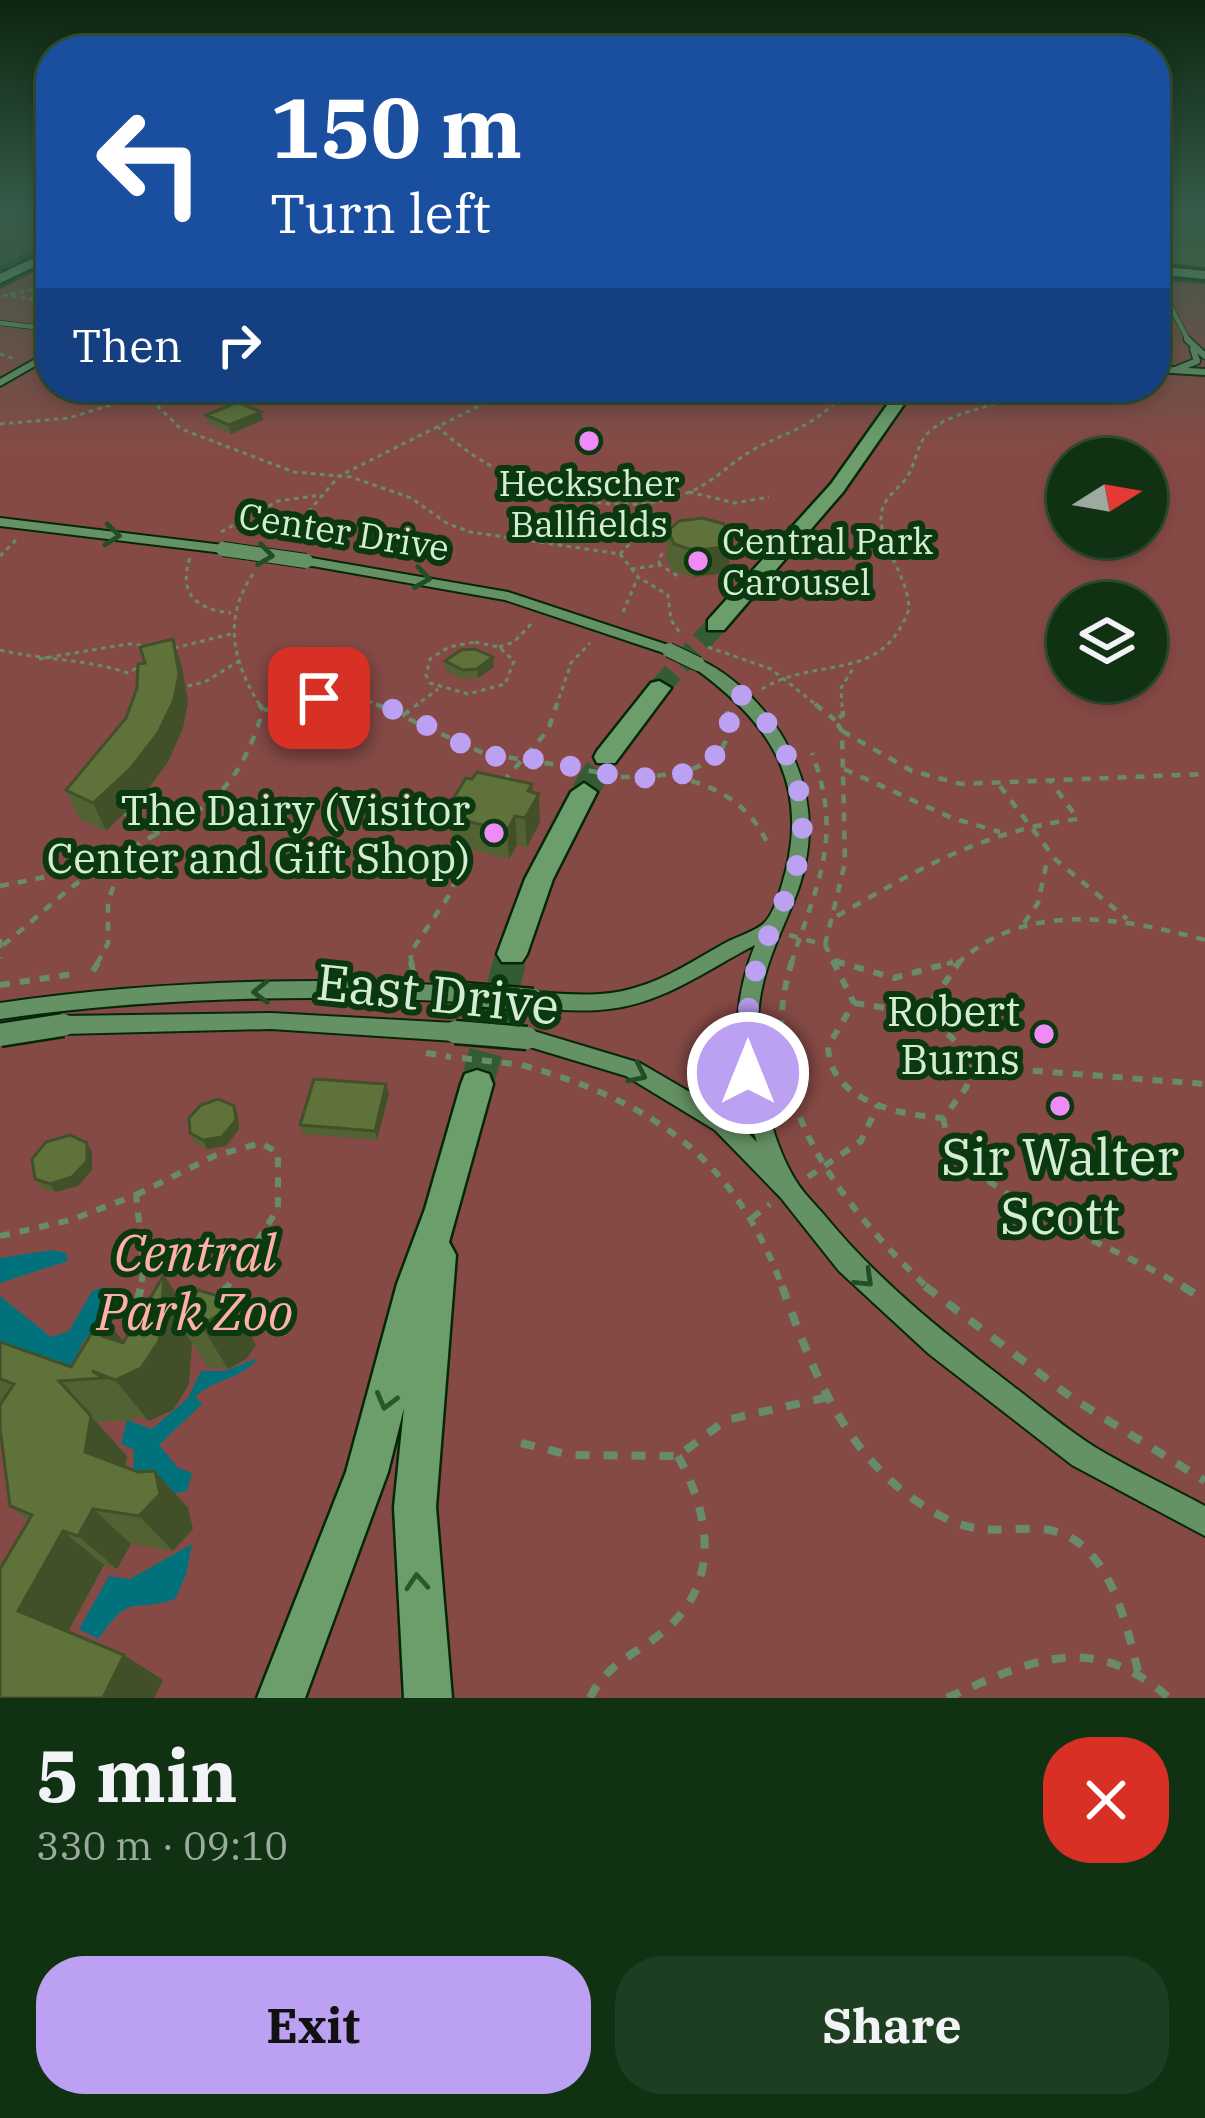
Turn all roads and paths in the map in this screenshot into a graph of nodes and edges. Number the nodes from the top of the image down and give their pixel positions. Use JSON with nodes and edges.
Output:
{"nodes":[{"id":1,"x":3,"y":295,"type":"edge"},
{"id":2,"x":36,"y":300,"type":"edge"},
{"id":3,"x":1170,"y":303,"type":"edge"},
{"id":4,"x":0,"y":323,"type":"edge"},
{"id":5,"x":36,"y":327,"type":"edge"},
{"id":6,"x":1170,"y":348,"type":"edge"},
{"id":7,"x":1193,"y":349,"type":"junction"},
{"id":8,"x":1178,"y":350,"type":"dead end"},
{"id":9,"x":1205,"y":356,"type":"edge"},
{"id":10,"x":36,"y":362,"type":"edge"},
{"id":11,"x":1172,"y":370,"type":"joint"},
{"id":12,"x":1205,"y":372,"type":"edge"},
{"id":13,"x":0,"y":383,"type":"edge"},
{"id":14,"x":122,"y":402,"type":"edge"},
{"id":15,"x":156,"y":402,"type":"edge"},
{"id":16,"x":486,"y":402,"type":"edge"},
{"id":17,"x":831,"y":402,"type":"edge"},
{"id":18,"x":897,"y":402,"type":"edge"},
{"id":19,"x":1000,"y":402,"type":"edge"},
{"id":20,"x":0,"y":424,"type":"edge"},
{"id":21,"x":437,"y":426,"type":"junction"},
{"id":22,"x":340,"y":476,"type":"junction"},
{"id":23,"x":689,"y":492,"type":"junction"},
{"id":24,"x":769,"y":497,"type":"dead end"},
{"id":25,"x":637,"y":501,"type":"junction"},
{"id":26,"x":0,"y":522,"type":"edge"},
{"id":27,"x":284,"y":541,"type":"dead end"},
{"id":28,"x":664,"y":550,"type":"edge"},
{"id":29,"x":620,"y":554,"type":"junction"},
{"id":30,"x":660,"y":565,"type":"junction"},
{"id":31,"x":259,"y":567,"type":"dead end"},
{"id":32,"x":631,"y":569,"type":"junction"},
{"id":33,"x":638,"y":578,"type":"junction"},
{"id":34,"x":681,"y":578,"type":"dead end"},
{"id":35,"x":623,"y":612,"type":"dead end"},
{"id":36,"x":534,"y":617,"type":"dead end"},
{"id":37,"x":716,"y":625,"type":"tunnel mouth"},
{"id":38,"x":231,"y":634,"type":"junction"},
{"id":39,"x":682,"y":637,"type":"dead end"},
{"id":40,"x":590,"y":643,"type":"dead end"},
{"id":41,"x":499,"y":647,"type":"junction"},
{"id":42,"x":0,"y":650,"type":"edge"},
{"id":43,"x":703,"y":655,"type":"junction"},
{"id":44,"x":39,"y":659,"type":"junction"},
{"id":45,"x":239,"y":661,"type":"junction"},
{"id":46,"x":149,"y":662,"type":"edge"},
{"id":47,"x":854,"y":667,"type":"junction"},
{"id":48,"x":778,"y":675,"type":"junction"},
{"id":49,"x":659,"y":688,"type":"tunnel mouth"},
{"id":50,"x":438,"y":689,"type":"junction"},
{"id":51,"x":167,"y":694,"type":"edge"},
{"id":52,"x":742,"y":695,"type":"junction"},
{"id":53,"x":263,"y":710,"type":"junction"},
{"id":54,"x":402,"y":716,"type":"junction"},
{"id":55,"x":835,"y":720,"type":"junction"},
{"id":56,"x":842,"y":731,"type":"junction"},
{"id":57,"x":520,"y":760,"type":"junction"},
{"id":58,"x":613,"y":767,"type":"junction"},
{"id":59,"x":844,"y":769,"type":"junction"},
{"id":60,"x":1205,"y":774,"type":"edge"},
{"id":61,"x":668,"y":775,"type":"junction"},
{"id":62,"x":577,"y":780,"type":"junction"},
{"id":63,"x":1051,"y":782,"type":"junction"},
{"id":64,"x":1000,"y":786,"type":"junction"},
{"id":65,"x":494,"y":795,"type":"edge"},
{"id":66,"x":108,"y":808,"type":"edge"},
{"id":67,"x":1023,"y":826,"type":"junction"},
{"id":68,"x":1005,"y":833,"type":"junction"},
{"id":69,"x":474,"y":834,"type":"edge"},
{"id":70,"x":160,"y":835,"type":"junction"},
{"id":71,"x":770,"y":848,"type":"dead end"},
{"id":72,"x":1048,"y":857,"type":"junction"},
{"id":73,"x":108,"y":862,"type":"junction"},
{"id":74,"x":100,"y":866,"type":"junction"},
{"id":75,"x":0,"y":886,"type":"edge"},
{"id":76,"x":837,"y":916,"type":"junction"},
{"id":77,"x":1128,"y":919,"type":"junction"},
{"id":78,"x":1022,"y":925,"type":"junction"},
{"id":79,"x":780,"y":932,"type":"junction"},
{"id":80,"x":801,"y":938,"type":"junction"},
{"id":81,"x":1205,"y":940,"type":"edge"},
{"id":82,"x":1,"y":942,"type":"edge"},
{"id":83,"x":825,"y":945,"type":"junction"},
{"id":84,"x":512,"y":954,"type":"tunnel mouth"},
{"id":85,"x":0,"y":958,"type":"edge"},
{"id":86,"x":833,"y":961,"type":"junction"},
{"id":87,"x":956,"y":961,"type":"junction"},
{"id":88,"x":93,"y":971,"type":"dead end"},
{"id":89,"x":73,"y":974,"type":"dead end"},
{"id":90,"x":0,"y":985,"type":"edge"},
{"id":91,"x":415,"y":991,"type":"junction"},
{"id":92,"x":854,"y":1003,"type":"junction"},
{"id":93,"x":0,"y":1010,"type":"edge"},
{"id":94,"x":921,"y":1017,"type":"junction"},
{"id":95,"x":0,"y":1036,"type":"edge"},
{"id":96,"x":451,"y":1057,"type":"dead end"},
{"id":97,"x":973,"y":1066,"type":"junction"},
{"id":98,"x":477,"y":1084,"type":"tunnel mouth"},
{"id":99,"x":1205,"y":1084,"type":"edge"},
{"id":100,"x":878,"y":1105,"type":"junction"},
{"id":101,"x":943,"y":1118,"type":"junction"},
{"id":102,"x":822,"y":1168,"type":"junction"},
{"id":103,"x":789,"y":1190,"type":"junction"},
{"id":104,"x":136,"y":1195,"type":"junction"},
{"id":105,"x":443,"y":1209,"type":"junction"},
{"id":106,"x":752,"y":1218,"type":"junction"},
{"id":107,"x":0,"y":1236,"type":"edge"},
{"id":108,"x":1205,"y":1300,"type":"edge"},
{"id":109,"x":207,"y":1312,"type":"edge"},
{"id":110,"x":128,"y":1343,"type":"edge"},
{"id":111,"x":828,"y":1397,"type":"junction"},
{"id":112,"x":521,"y":1443,"type":"dead end"},
{"id":113,"x":678,"y":1456,"type":"junction"},
{"id":114,"x":1205,"y":1480,"type":"edge"},
{"id":115,"x":1205,"y":1522,"type":"edge"},
{"id":116,"x":1138,"y":1672,"type":"junction"},
{"id":117,"x":281,"y":1698,"type":"edge"},
{"id":118,"x":428,"y":1698,"type":"edge"},
{"id":119,"x":590,"y":1698,"type":"edge"},
{"id":120,"x":947,"y":1698,"type":"edge"},
{"id":121,"x":1169,"y":1698,"type":"edge"}],
"edges":[{"from":1,"to":2,"type":"path"},
{"from":3,"to":7,"type":"lane"},
{"from":4,"to":5,"type":"lane"},
{"from":6,"to":8,"type":"path"},
{"from":7,"to":9,"type":"lane"},
{"from":7,"to":11,"type":"lane"},
{"from":10,"to":13,"type":"street"},
{"from":11,"to":12,"type":"street"},
{"from":14,"to":20,"type":"path"},
{"from":15,"to":22,"type":"path"},
{"from":16,"to":21,"type":"path"},
{"from":17,"to":23,"type":"path"},
{"from":18,"to":37,"type":"main road"},
{"from":19,"to":47,"type":"path"},
{"from":21,"to":22,"type":"path"},
{"from":21,"to":25,"type":"path"},
{"from":22,"to":27,"type":"path"},
{"from":22,"to":29,"type":"path"},
{"from":23,"to":24,"type":"path"},
{"from":23,"to":25,"type":"path"},
{"from":25,"to":29,"type":"path"},
{"from":26,"to":43,"type":"street","name":"Center Drive","one_way":true,"bridge":true},
{"from":28,"to":30,"type":"path"},
{"from":29,"to":32,"type":"path"},
{"from":30,"to":32,"type":"path"},
{"from":30,"to":34,"type":"path"},
{"from":31,"to":38,"type":"path"},
{"from":32,"to":33,"type":"path"},
{"from":33,"to":35,"type":"path"},
{"from":33,"to":39,"type":"path"},
{"from":36,"to":41,"type":"path"},
{"from":38,"to":44,"type":"path"},
{"from":38,"to":45,"type":"path"},
{"from":40,"to":57,"type":"path"},
{"from":41,"to":50,"type":"path"},
{"from":41,"to":50,"type":"path"},
{"from":42,"to":44,"type":"path"},
{"from":43,"to":48,"type":"path"},
{"from":43,"to":52,"type":"street"},
{"from":44,"to":46,"type":"path"},
{"from":45,"to":51,"type":"path"},
{"from":45,"to":53,"type":"path"},
{"from":47,"to":48,"type":"path"},
{"from":47,"to":55,"type":"path"},
{"from":48,"to":52,"type":"path"},
{"from":48,"to":55,"type":"path"},
{"from":49,"to":58,"type":"main road"},
{"from":50,"to":54,"type":"path"},
{"from":52,"to":61,"type":"path"},
{"from":52,"to":79,"type":"street"},
{"from":53,"to":54,"type":"path"},
{"from":53,"to":70,"type":"path"},
{"from":54,"to":57,"type":"path"},
{"from":55,"to":56,"type":"path"},
{"from":56,"to":59,"type":"path"},
{"from":56,"to":64,"type":"path"},
{"from":57,"to":62,"type":"path"},
{"from":57,"to":65,"type":"path"},
{"from":58,"to":61,"type":"path"},
{"from":58,"to":62,"type":"path","bridge":true},
{"from":59,"to":68,"type":"path"},
{"from":59,"to":76,"type":"path"},
{"from":60,"to":63,"type":"path"},
{"from":61,"to":71,"type":"path"},
{"from":62,"to":84,"type":"main road"},
{"from":63,"to":64,"type":"path"},
{"from":63,"to":67,"type":"path"},
{"from":64,"to":67,"type":"path"},
{"from":66,"to":70,"type":"path"},
{"from":67,"to":68,"type":"path"},
{"from":67,"to":72,"type":"path"},
{"from":68,"to":76,"type":"path"},
{"from":69,"to":91,"type":"path"},
{"from":70,"to":73,"type":"path"},
{"from":72,"to":77,"type":"path"},
{"from":72,"to":78,"type":"path"},
{"from":73,"to":74,"type":"path"},
{"from":73,"to":88,"type":"path"},
{"from":74,"to":75,"type":"path"},
{"from":74,"to":82,"type":"path"},
{"from":76,"to":83,"type":"path"},
{"from":77,"to":78,"type":"path"},
{"from":77,"to":81,"type":"path"},
{"from":78,"to":87,"type":"path"},
{"from":79,"to":80,"type":"path"},
{"from":79,"to":91,"type":"street","bridge":true},
{"from":79,"to":103,"type":"street"},
{"from":80,"to":83,"type":"path"},
{"from":80,"to":102,"type":"path"},
{"from":82,"to":85,"type":"path"},
{"from":83,"to":86,"type":"path"},
{"from":86,"to":87,"type":"path"},
{"from":86,"to":92,"type":"path"},
{"from":87,"to":94,"type":"path"},
{"from":89,"to":90,"type":"path"},
{"from":91,"to":93,"type":"street","one_way":true},
{"from":92,"to":94,"type":"path"},
{"from":92,"to":100,"type":"path"},
{"from":94,"to":97,"type":"path"},
{"from":95,"to":103,"type":"street","name":"East Drive","one_way":true,"bridge":true},
{"from":96,"to":106,"type":"path","bridge":true},
{"from":97,"to":99,"type":"path"},
{"from":97,"to":101,"type":"path"},
{"from":98,"to":105,"type":"main road"},
{"from":100,"to":101,"type":"path"},
{"from":100,"to":102,"type":"path"},
{"from":101,"to":108,"type":"path"},
{"from":102,"to":103,"type":"path"},
{"from":102,"to":114,"type":"path"},
{"from":103,"to":106,"type":"path"},
{"from":103,"to":115,"type":"street","name":"East Drive","one_way":true},
{"from":104,"to":107,"type":"path"},
{"from":104,"to":109,"type":"path"},
{"from":104,"to":110,"type":"path"},
{"from":105,"to":117,"type":"main road","one_way":true},
{"from":118,"to":105,"type":"main road","one_way":true},
{"from":106,"to":111,"type":"path"},
{"from":111,"to":113,"type":"path"},
{"from":111,"to":116,"type":"path"},
{"from":112,"to":113,"type":"path"},
{"from":113,"to":119,"type":"path"},
{"from":116,"to":120,"type":"path"},
{"from":116,"to":121,"type":"path"}]}
